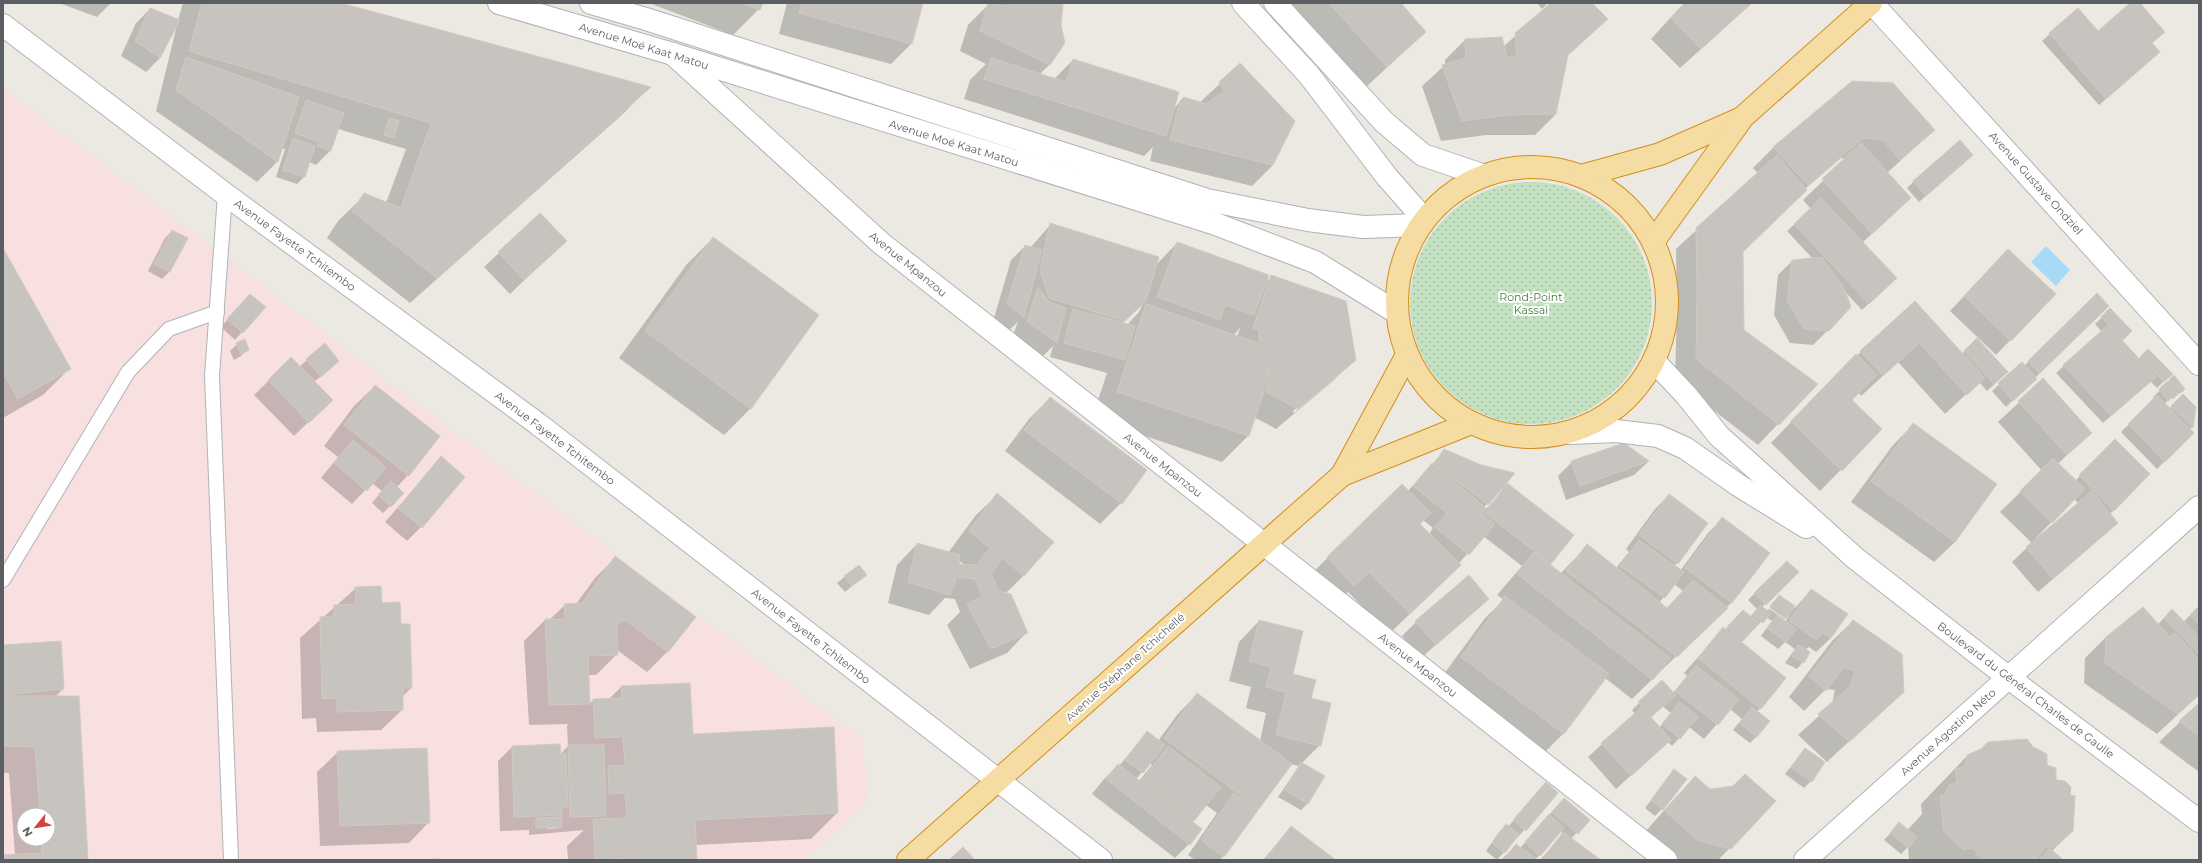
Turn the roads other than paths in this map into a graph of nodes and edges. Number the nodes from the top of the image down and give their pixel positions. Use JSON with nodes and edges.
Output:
{"nodes":[{"id":1,"x":499,"y":3,"type":"edge"},
{"id":2,"x":591,"y":3,"type":"edge"},
{"id":3,"x":1243,"y":3,"type":"edge"},
{"id":4,"x":1275,"y":3,"type":"edge"},
{"id":5,"x":1872,"y":3,"type":"edge"},
{"id":6,"x":3,"y":24,"type":"edge"},
{"id":7,"x":673,"y":54,"type":"junction"},
{"id":8,"x":1743,"y":117,"type":"junction"},
{"id":9,"x":1482,"y":175,"type":"junction"},
{"id":10,"x":1581,"y":176,"type":"junction"},
{"id":11,"x":225,"y":194,"type":"junction"},
{"id":12,"x":1422,"y":222,"type":"junction"},
{"id":13,"x":1653,"y":242,"type":"junction"},
{"id":14,"x":217,"y":312,"type":"junction"},
{"id":15,"x":1396,"y":312,"type":"junction"},
{"id":16,"x":1407,"y":355,"type":"junction"},
{"id":17,"x":1654,"y":362,"type":"junction"},
{"id":18,"x":2199,"y":364,"type":"edge"},
{"id":19,"x":1471,"y":423,"type":"junction"},
{"id":20,"x":1570,"y":433,"type":"junction"},
{"id":21,"x":1342,"y":474,"type":"junction"},
{"id":22,"x":2199,"y":507,"type":"edge"},
{"id":23,"x":1264,"y":544,"type":"junction"},
{"id":24,"x":1855,"y":558,"type":"junction"},
{"id":25,"x":3,"y":580,"type":"edge"},
{"id":26,"x":2009,"y":678,"type":"junction"},
{"id":27,"x":997,"y":781,"type":"junction"},
{"id":28,"x":2199,"y":821,"type":"edge"},
{"id":29,"x":231,"y":860,"type":"edge"},
{"id":30,"x":908,"y":860,"type":"edge"},
{"id":31,"x":1101,"y":860,"type":"edge"},
{"id":32,"x":1666,"y":860,"type":"edge"},
{"id":33,"x":1805,"y":860,"type":"edge"}],
"edges":[{"from":1,"to":7,"type":"street","name":"Avenue Moé Kaat Matou"},
{"from":2,"to":12,"type":"street","name":"Avenue Moé Kaat Matou"},
{"from":3,"to":12,"type":"street"},
{"from":4,"to":9,"type":"street"},
{"from":5,"to":8,"type":"highway"},
{"from":5,"to":18,"type":"street","name":"Avenue Gustave Ondziel"},
{"from":6,"to":11,"type":"street","name":"Avenue Fayette Tchitembo"},
{"from":7,"to":15,"type":"street","name":"Avenue Moé Kaat Matou"},
{"from":7,"to":23,"type":"street","name":"Avenue Mpanzou"},
{"from":8,"to":10,"type":"highway"},
{"from":8,"to":13,"type":"highway"},
{"from":9,"to":10,"type":"highway"},
{"from":9,"to":12,"type":"highway"},
{"from":10,"to":13,"type":"highway"},
{"from":11,"to":14,"type":"lane"},
{"from":11,"to":27,"type":"street","name":"Avenue Fayette Tchitembo"},
{"from":12,"to":15,"type":"highway"},
{"from":13,"to":17,"type":"highway"},
{"from":14,"to":25,"type":"lane"},
{"from":14,"to":29,"type":"lane"},
{"from":15,"to":16,"type":"highway"},
{"from":16,"to":19,"type":"highway"},
{"from":16,"to":21,"type":"highway","name":"Avenue Stéphane Tchichellé"},
{"from":17,"to":20,"type":"highway"},
{"from":17,"to":24,"type":"street","name":"Boulevard du Général Charles de Gaulle"},
{"from":19,"to":20,"type":"highway"},
{"from":19,"to":21,"type":"highway","name":"Avenue Stéphane Tchichellé"},
{"from":20,"to":24,"type":"street","name":"Boulevard du Général Charles de Gaulle"},
{"from":21,"to":23,"type":"highway","name":"Avenue Stéphane Tchichellé"},
{"from":22,"to":26,"type":"street","name":"Avenue Agostino Néto"},
{"from":23,"to":27,"type":"highway","name":"Avenue Stéphane Tchichellé"},
{"from":23,"to":32,"type":"street","name":"Avenue Mpanzou"},
{"from":24,"to":26,"type":"street","name":"Boulevard du Général Charles de Gaulle"},
{"from":26,"to":28,"type":"street","name":"Boulevard du Général Charles de Gaulle"},
{"from":26,"to":33,"type":"street","name":"Avenue Agostino Néto"},
{"from":27,"to":30,"type":"highway","name":"Avenue Stéphane Tchichellé"},
{"from":27,"to":31,"type":"street","name":"Avenue Fayette Tchitembo"}]}
